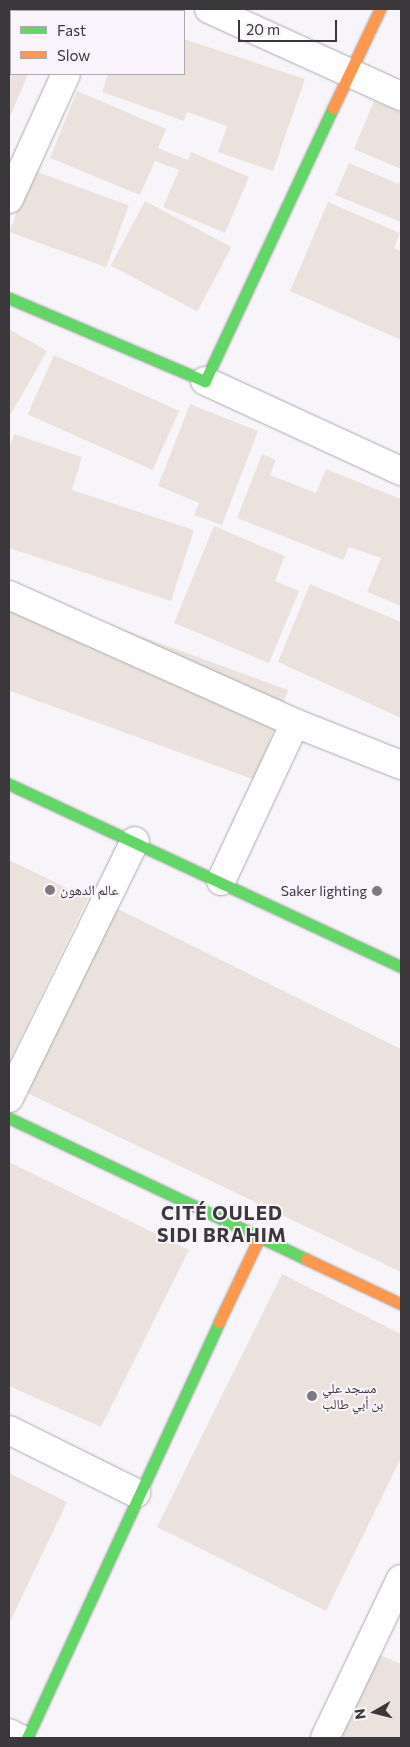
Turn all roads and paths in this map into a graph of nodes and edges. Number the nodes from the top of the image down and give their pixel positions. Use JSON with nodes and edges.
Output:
{"nodes":[{"id":1,"x":209,"y":9,"type":"edge"},
{"id":2,"x":380,"y":9,"type":"edge"},
{"id":3,"x":348,"y":72,"type":"junction"},
{"id":4,"x":66,"y":75,"type":"edge"},
{"id":5,"x":401,"y":96,"type":"edge"},
{"id":6,"x":9,"y":199,"type":"edge"},
{"id":7,"x":9,"y":298,"type":"edge"},
{"id":8,"x":205,"y":381,"type":"junction"},
{"id":9,"x":401,"y":471,"type":"edge"},
{"id":10,"x":9,"y":595,"type":"edge"},
{"id":11,"x":295,"y":723,"type":"junction"},
{"id":12,"x":401,"y":765,"type":"edge"},
{"id":13,"x":9,"y":784,"type":"edge"},
{"id":14,"x":135,"y":841,"type":"junction"},
{"id":15,"x":221,"y":881,"type":"junction"},
{"id":16,"x":401,"y":967,"type":"edge"},
{"id":17,"x":9,"y":1098,"type":"edge"},
{"id":18,"x":9,"y":1118,"type":"edge"},
{"id":19,"x":260,"y":1236,"type":"junction"},
{"id":20,"x":401,"y":1304,"type":"edge"},
{"id":21,"x":9,"y":1430,"type":"edge"},
{"id":22,"x":136,"y":1492,"type":"junction"},
{"id":23,"x":401,"y":1578,"type":"edge"},
{"id":24,"x":392,"y":1624,"type":"edge"},
{"id":25,"x":9,"y":1733,"type":"edge"},
{"id":26,"x":19,"y":1738,"type":"edge"},
{"id":27,"x":27,"y":1738,"type":"edge"},
{"id":28,"x":325,"y":1738,"type":"edge"}],
"edges":[{"from":1,"to":3,"type":"street"},
{"from":2,"to":3,"type":"street"},
{"from":3,"to":5,"type":"street"},
{"from":3,"to":8,"type":"street"},
{"from":4,"to":6,"type":"street"},
{"from":7,"to":8,"type":"street"},
{"from":8,"to":9,"type":"street"},
{"from":10,"to":11,"type":"street"},
{"from":11,"to":12,"type":"street"},
{"from":11,"to":15,"type":"street"},
{"from":13,"to":14,"type":"street"},
{"from":14,"to":15,"type":"street"},
{"from":14,"to":17,"type":"street"},
{"from":15,"to":16,"type":"street"},
{"from":18,"to":19,"type":"street"},
{"from":19,"to":20,"type":"street"},
{"from":19,"to":22,"type":"street"},
{"from":21,"to":22,"type":"street"},
{"from":22,"to":27,"type":"street"},
{"from":23,"to":24,"type":"street"},
{"from":24,"to":28,"type":"street"},
{"from":25,"to":26,"type":"street"}]}
